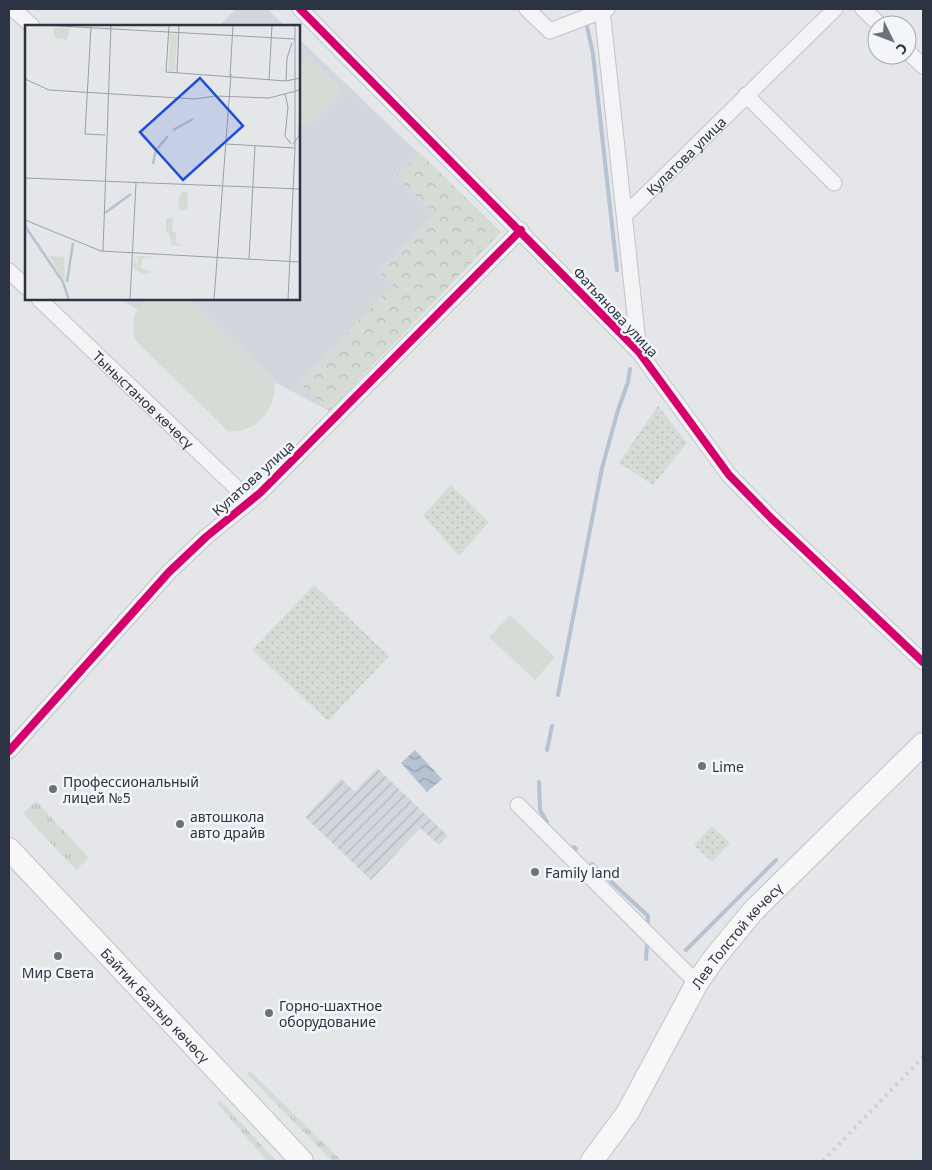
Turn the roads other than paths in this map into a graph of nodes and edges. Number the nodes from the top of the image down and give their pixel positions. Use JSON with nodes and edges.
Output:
{"nodes":[{"id":1,"x":13,"y":9,"type":"edge"},
{"id":2,"x":300,"y":9,"type":"edge"},
{"id":3,"x":527,"y":9,"type":"edge"},
{"id":4,"x":836,"y":9,"type":"edge"},
{"id":5,"x":604,"y":10,"type":"edge"},
{"id":6,"x":31,"y":25,"type":"edge"},
{"id":7,"x":746,"y":95,"type":"junction"},
{"id":8,"x":834,"y":183,"type":"dead end"},
{"id":9,"x":625,"y":215,"type":"junction"},
{"id":10,"x":521,"y":230,"type":"junction"},
{"id":11,"x":9,"y":271,"type":"edge"},
{"id":12,"x":25,"y":286,"type":"edge"},
{"id":13,"x":39,"y":300,"type":"edge"},
{"id":14,"x":639,"y":352,"type":"junction"},
{"id":15,"x":250,"y":500,"type":"junction"},
{"id":16,"x":923,"y":662,"type":"edge"},
{"id":17,"x":923,"y":744,"type":"edge"},
{"id":18,"x":9,"y":751,"type":"edge"},
{"id":19,"x":518,"y":805,"type":"dead end"},
{"id":20,"x":9,"y":849,"type":"edge"},
{"id":21,"x":697,"y":983,"type":"junction"},
{"id":22,"x":302,"y":1161,"type":"edge"},
{"id":23,"x":592,"y":1161,"type":"edge"}],
"edges":[{"from":1,"to":6,"type":"street"},
{"from":2,"to":10,"type":"street","name":"Фатьянова улица"},
{"from":3,"to":5,"type":"street"},
{"from":4,"to":7,"type":"street","name":"Кулатова улица"},
{"from":5,"to":9,"type":"street"},
{"from":7,"to":8,"type":"street"},
{"from":7,"to":9,"type":"street","name":"Кулатова улица"},
{"from":9,"to":14,"type":"street"},
{"from":10,"to":14,"type":"street","name":"Фатьянова улица"},
{"from":10,"to":15,"type":"street","name":"Кулатова улица"},
{"from":11,"to":12,"type":"street"},
{"from":13,"to":15,"type":"street","name":"Тыныстанов көчөсү"},
{"from":14,"to":16,"type":"street","name":"Фатьянова улица"},
{"from":15,"to":18,"type":"street","name":"Кулатова улица"},
{"from":17,"to":21,"type":"main road","name":"Лев Толстой көчөсү"},
{"from":19,"to":21,"type":"street"},
{"from":20,"to":22,"type":"main road","name":"Байтик Баатыр көчөсү"},
{"from":21,"to":23,"type":"main road","name":"Лев Толстой көчөсү"}]}
